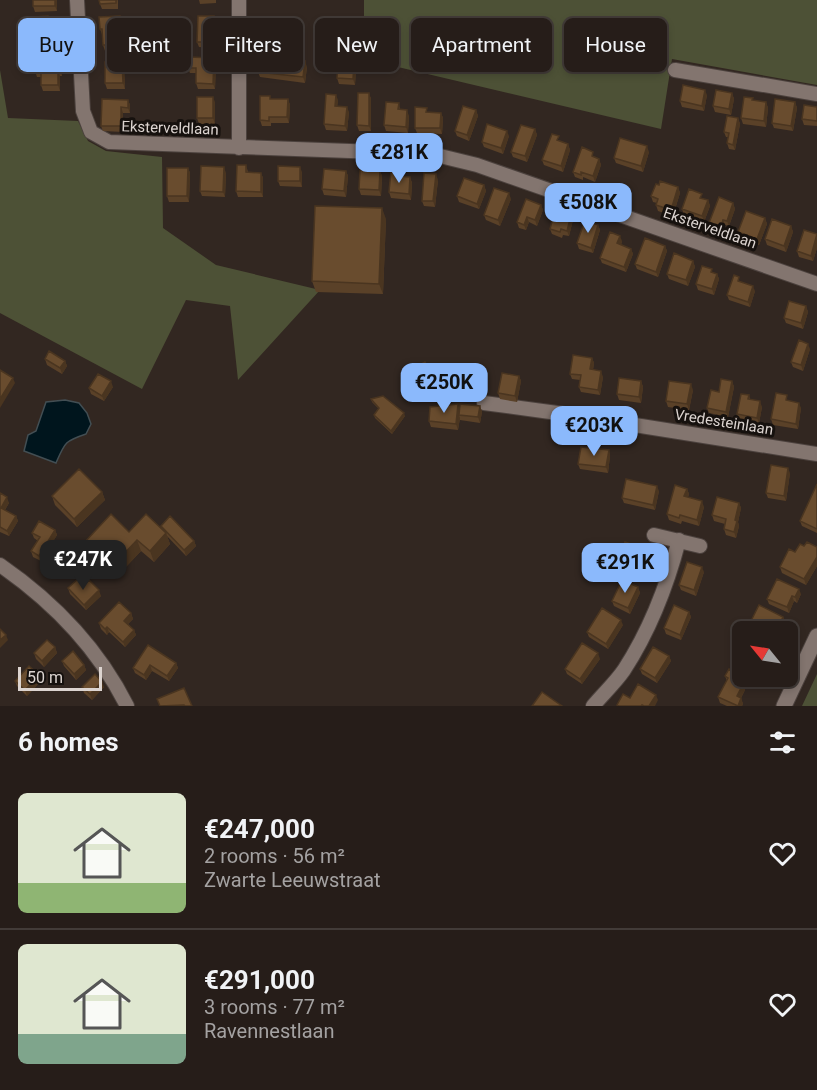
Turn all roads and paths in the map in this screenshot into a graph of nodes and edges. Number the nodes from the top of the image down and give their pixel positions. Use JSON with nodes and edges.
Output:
{"nodes":[{"id":1,"x":77,"y":0,"type":"edge"},
{"id":2,"x":239,"y":0,"type":"edge"},
{"id":3,"x":675,"y":70,"type":"dead end"},
{"id":4,"x":817,"y":94,"type":"edge"},
{"id":5,"x":239,"y":148,"type":"junction"},
{"id":6,"x":817,"y":284,"type":"edge"},
{"id":7,"x":484,"y":404,"type":"dead end"},
{"id":8,"x":817,"y":454,"type":"edge"},
{"id":9,"x":654,"y":536,"type":"dead end"},
{"id":10,"x":679,"y":540,"type":"junction"},
{"id":11,"x":700,"y":546,"type":"dead end"},
{"id":12,"x":0,"y":565,"type":"edge"},
{"id":13,"x":817,"y":636,"type":"edge"},
{"id":14,"x":127,"y":706,"type":"edge"},
{"id":15,"x":593,"y":706,"type":"edge"},
{"id":16,"x":784,"y":706,"type":"edge"}],
"edges":[{"from":1,"to":5,"type":"street","name":"Eksterveldlaan"},
{"from":2,"to":5,"type":"street","name":"Eksterveldlaan"},
{"from":3,"to":4,"type":"street"},
{"from":5,"to":6,"type":"street","name":"Eksterveldlaan"},
{"from":7,"to":8,"type":"street","name":"Vredesteinlaan"},
{"from":9,"to":10,"type":"street"},
{"from":10,"to":11,"type":"street"},
{"from":10,"to":15,"type":"street"},
{"from":12,"to":14,"type":"street"},
{"from":13,"to":16,"type":"main road"}]}
